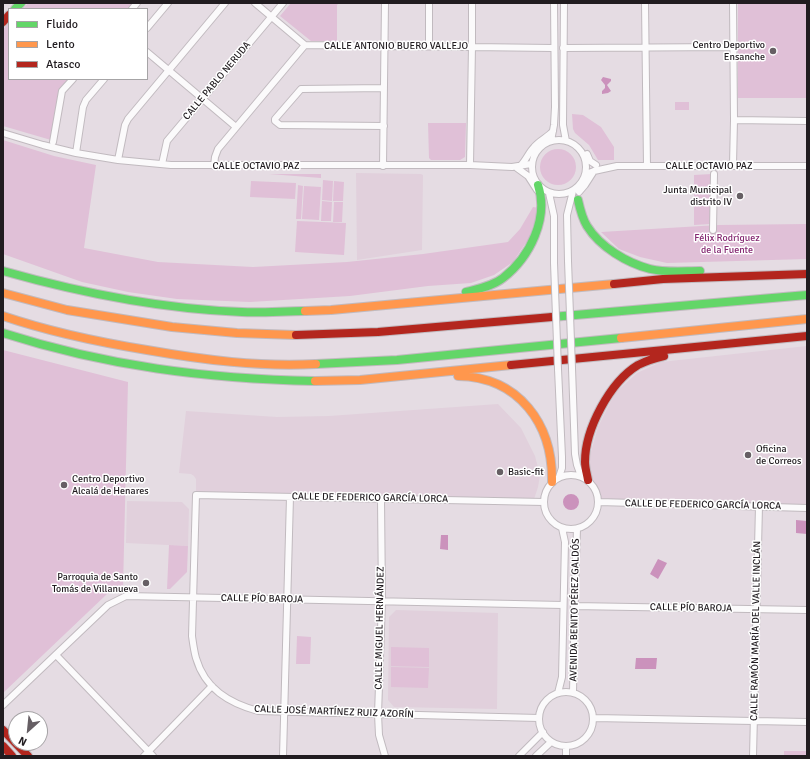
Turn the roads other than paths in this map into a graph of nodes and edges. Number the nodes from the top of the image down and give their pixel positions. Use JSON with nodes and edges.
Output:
{"nodes":[{"id":1,"x":168,"y":3,"type":"edge"},
{"id":2,"x":225,"y":3,"type":"edge"},
{"id":3,"x":255,"y":3,"type":"edge"},
{"id":4,"x":283,"y":3,"type":"edge"},
{"id":5,"x":384,"y":3,"type":"edge"},
{"id":6,"x":429,"y":3,"type":"edge"},
{"id":7,"x":472,"y":3,"type":"edge"},
{"id":8,"x":554,"y":3,"type":"edge"},
{"id":9,"x":564,"y":3,"type":"edge"},
{"id":10,"x":645,"y":3,"type":"edge"},
{"id":11,"x":733,"y":3,"type":"edge"},
{"id":12,"x":271,"y":17,"type":"junction"},
{"id":13,"x":148,"y":27,"type":"edge"},
{"id":14,"x":305,"y":45,"type":"junction"},
{"id":15,"x":429,"y":46,"type":"junction"},
{"id":16,"x":472,"y":46,"type":"junction"},
{"id":17,"x":385,"y":47,"type":"junction"},
{"id":18,"x":645,"y":47,"type":"junction"},
{"id":19,"x":733,"y":47,"type":"junction"},
{"id":20,"x":553,"y":48,"type":"junction"},
{"id":21,"x":563,"y":48,"type":"junction"},
{"id":22,"x":148,"y":53,"type":"edge"},
{"id":23,"x":169,"y":71,"type":"junction"},
{"id":24,"x":72,"y":80,"type":"edge"},
{"id":25,"x":103,"y":80,"type":"edge"},
{"id":26,"x":384,"y":88,"type":"junction"},
{"id":27,"x":203,"y":99,"type":"junction"},
{"id":28,"x":563,"y":116,"type":"junction"},
{"id":29,"x":734,"y":120,"type":"junction"},
{"id":30,"x":807,"y":121,"type":"edge"},
{"id":31,"x":384,"y":126,"type":"junction"},
{"id":32,"x":236,"y":127,"type":"junction"},
{"id":33,"x":553,"y":130,"type":"junction"},
{"id":34,"x":3,"y":133,"type":"edge"},
{"id":35,"x":552,"y":141,"type":"junction"},
{"id":36,"x":566,"y":141,"type":"junction"},
{"id":37,"x":53,"y":142,"type":"dead end"},
{"id":38,"x":76,"y":153,"type":"junction"},
{"id":39,"x":118,"y":160,"type":"junction"},
{"id":40,"x":162,"y":164,"type":"junction"},
{"id":41,"x":531,"y":164,"type":"junction"},
{"id":42,"x":470,"y":165,"type":"junction"},
{"id":43,"x":586,"y":165,"type":"junction"},
{"id":44,"x":733,"y":165,"type":"junction"},
{"id":45,"x":214,"y":166,"type":"junction"},
{"id":46,"x":383,"y":166,"type":"junction"},
{"id":47,"x":647,"y":166,"type":"junction"},
{"id":48,"x":807,"y":166,"type":"edge"},
{"id":49,"x":517,"y":167,"type":"junction"},
{"id":50,"x":595,"y":168,"type":"junction"},
{"id":51,"x":532,"y":172,"type":"junction"},
{"id":52,"x":586,"y":174,"type":"junction"},
{"id":53,"x":714,"y":174,"type":"dead end"},
{"id":54,"x":538,"y":185,"type":"junction"},
{"id":55,"x":577,"y":192,"type":"junction"},
{"id":56,"x":549,"y":193,"type":"junction"},
{"id":57,"x":541,"y":196,"type":"junction"},
{"id":58,"x":713,"y":230,"type":"dead end"},
{"id":59,"x":3,"y":271,"type":"edge"},
{"id":60,"x":807,"y":274,"type":"edge"},
{"id":61,"x":3,"y":285,"type":"edge"},
{"id":62,"x":807,"y":290,"type":"edge"},
{"id":63,"x":3,"y":292,"type":"edge"},
{"id":64,"x":807,"y":296,"type":"edge"},
{"id":65,"x":774,"y":298,"type":"junction"},
{"id":66,"x":398,"y":304,"type":"junction"},
{"id":67,"x":3,"y":316,"type":"edge"},
{"id":68,"x":106,"y":316,"type":"junction"},
{"id":69,"x":807,"y":319,"type":"edge"},
{"id":70,"x":807,"y":325,"type":"edge"},
{"id":71,"x":696,"y":330,"type":"junction"},
{"id":72,"x":3,"y":333,"type":"edge"},
{"id":73,"x":807,"y":336,"type":"edge"},
{"id":74,"x":714,"y":346,"type":"junction"},
{"id":75,"x":360,"y":380,"type":"junction"},
{"id":76,"x":559,"y":477,"type":"junction"},
{"id":77,"x":585,"y":478,"type":"junction"},
{"id":78,"x":552,"y":482,"type":"junction"},
{"id":79,"x":196,"y":495,"type":"joint"},
{"id":80,"x":290,"y":497,"type":"junction"},
{"id":81,"x":381,"y":499,"type":"junction"},
{"id":82,"x":544,"y":502,"type":"junction"},
{"id":83,"x":599,"y":502,"type":"junction"},
{"id":84,"x":759,"y":506,"type":"junction"},
{"id":85,"x":807,"y":508,"type":"edge"},
{"id":86,"x":562,"y":528,"type":"junction"},
{"id":87,"x":577,"y":529,"type":"junction"},
{"id":88,"x":192,"y":598,"type":"junction"},
{"id":89,"x":286,"y":599,"type":"junction"},
{"id":90,"x":382,"y":602,"type":"junction"},
{"id":91,"x":562,"y":605,"type":"junction"},
{"id":92,"x":574,"y":606,"type":"junction"},
{"id":93,"x":756,"y":610,"type":"junction"},
{"id":94,"x":807,"y":610,"type":"edge"},
{"id":95,"x":56,"y":655,"type":"junction"},
{"id":96,"x":212,"y":686,"type":"junction"},
{"id":97,"x":573,"y":692,"type":"junction"},
{"id":98,"x":558,"y":693,"type":"junction"},
{"id":99,"x":3,"y":706,"type":"edge"},
{"id":100,"x":284,"y":712,"type":"junction"},
{"id":101,"x":378,"y":714,"type":"junction"},
{"id":102,"x":539,"y":718,"type":"junction"},
{"id":103,"x":594,"y":718,"type":"junction"},
{"id":104,"x":754,"y":721,"type":"junction"},
{"id":105,"x":807,"y":722,"type":"edge"},
{"id":106,"x":3,"y":730,"type":"edge"},
{"id":107,"x":543,"y":732,"type":"junction"},
{"id":108,"x":551,"y":742,"type":"junction"},
{"id":109,"x":3,"y":746,"type":"edge"},
{"id":110,"x":566,"y":746,"type":"junction"},
{"id":111,"x":149,"y":754,"type":"edge"},
{"id":112,"x":12,"y":756,"type":"edge"},
{"id":113,"x":28,"y":756,"type":"edge"},
{"id":114,"x":283,"y":756,"type":"edge"},
{"id":115,"x":384,"y":756,"type":"edge"},
{"id":116,"x":519,"y":756,"type":"edge"},
{"id":117,"x":536,"y":756,"type":"edge"},
{"id":118,"x":566,"y":756,"type":"edge"},
{"id":119,"x":753,"y":756,"type":"edge"}],
"edges":[{"from":1,"to":13,"type":"street"},
{"from":2,"to":23,"type":"street"},
{"from":3,"to":12,"type":"street"},
{"from":4,"to":12,"type":"street","name":"CALLE PABLO NERUDA"},
{"from":5,"to":17,"type":"street"},
{"from":6,"to":15,"type":"street"},
{"from":7,"to":16,"type":"street"},
{"from":8,"to":20,"type":"street"},
{"from":9,"to":21,"type":"street"},
{"from":10,"to":18,"type":"street"},
{"from":11,"to":19,"type":"street"},
{"from":12,"to":14,"type":"street"},
{"from":12,"to":27,"type":"street","name":"CALLE PABLO NERUDA"},
{"from":14,"to":17,"type":"street","name":"CALLE ANTONIO BUERO VALLEJO"},
{"from":14,"to":32,"type":"street"},
{"from":15,"to":16,"type":"street","name":"CALLE ANTONIO BUERO VALLEJO"},
{"from":15,"to":17,"type":"street","name":"CALLE ANTONIO BUERO VALLEJO"},
{"from":16,"to":20,"type":"street","name":"CALLE ANTONIO BUERO VALLEJO"},
{"from":16,"to":42,"type":"street"},
{"from":17,"to":26,"type":"street"},
{"from":18,"to":19,"type":"street"},
{"from":18,"to":21,"type":"street"},
{"from":18,"to":47,"type":"street"},
{"from":19,"to":29,"type":"street"},
{"from":20,"to":33,"type":"street"},
{"from":21,"to":28,"type":"street"},
{"from":22,"to":23,"type":"street"},
{"from":23,"to":27,"type":"street"},
{"from":23,"to":39,"type":"street"},
{"from":24,"to":37,"type":"street"},
{"from":25,"to":38,"type":"street"},
{"from":26,"to":31,"type":"street"},
{"from":26,"to":31,"type":"street"},
{"from":27,"to":32,"type":"street"},
{"from":27,"to":40,"type":"street","name":"CALLE PABLO NERUDA"},
{"from":28,"to":36,"type":"street"},
{"from":28,"to":50,"type":"street"},
{"from":29,"to":30,"type":"street"},
{"from":29,"to":44,"type":"street"},
{"from":31,"to":46,"type":"street"},
{"from":32,"to":45,"type":"street"},
{"from":33,"to":35,"type":"street"},
{"from":33,"to":49,"type":"street"},
{"from":34,"to":38,"type":"street","name":"CALLE OCTAVIO PAZ"},
{"from":35,"to":36,"type":"street"},
{"from":35,"to":41,"type":"street"},
{"from":36,"to":43,"type":"street"},
{"from":38,"to":39,"type":"street","name":"CALLE OCTAVIO PAZ"},
{"from":39,"to":40,"type":"street","name":"CALLE OCTAVIO PAZ"},
{"from":40,"to":45,"type":"street","name":"CALLE OCTAVIO PAZ"},
{"from":41,"to":49,"type":"street","name":"CALLE OCTAVIO PAZ"},
{"from":41,"to":51,"type":"street"},
{"from":42,"to":46,"type":"street","name":"CALLE OCTAVIO PAZ"},
{"from":42,"to":49,"type":"street","name":"CALLE OCTAVIO PAZ"},
{"from":43,"to":50,"type":"street","name":"CALLE OCTAVIO PAZ"},
{"from":43,"to":52,"type":"street"},
{"from":44,"to":47,"type":"street","name":"CALLE OCTAVIO PAZ"},
{"from":44,"to":48,"type":"street","name":"CALLE OCTAVIO PAZ"},
{"from":45,"to":46,"type":"street","name":"CALLE OCTAVIO PAZ"},
{"from":47,"to":50,"type":"street","name":"CALLE OCTAVIO PAZ"},
{"from":49,"to":51,"type":"street","name":"CALLE OCTAVIO PAZ"},
{"from":49,"to":57,"type":"street"},
{"from":50,"to":52,"type":"street"},
{"from":50,"to":55,"type":"street"},
{"from":51,"to":54,"type":"street"},
{"from":52,"to":55,"type":"street"},
{"from":53,"to":58,"type":"street"},
{"from":54,"to":56,"type":"street"},
{"from":54,"to":57,"type":"main road"},
{"from":55,"to":56,"type":"street"},
{"from":55,"to":60,"type":"main road"},
{"from":55,"to":77,"type":"street","bridge":true},
{"from":56,"to":76,"type":"street","bridge":true},
{"from":57,"to":66,"type":"main road"},
{"from":59,"to":66,"type":"main road"},
{"from":60,"to":66,"type":"main road"},
{"from":61,"to":68,"type":"main road"},
{"from":62,"to":65,"type":"main road"},
{"from":63,"to":68,"type":"main road"},
{"from":64,"to":65,"type":"main road"},
{"from":65,"to":68,"type":"main road"},
{"from":67,"to":71,"type":"main road"},
{"from":69,"to":71,"type":"main road"},
{"from":70,"to":71,"type":"main road"},
{"from":72,"to":75,"type":"main road"},
{"from":73,"to":74,"type":"main road"},
{"from":74,"to":75,"type":"main road"},
{"from":74,"to":77,"type":"main road"},
{"from":75,"to":78,"type":"main road"},
{"from":76,"to":77,"type":"street"},
{"from":76,"to":78,"type":"street"},
{"from":77,"to":83,"type":"street"},
{"from":78,"to":82,"type":"street"},
{"from":79,"to":80,"type":"street","name":"CALLE DE FEDERICO GARCÍA LORCA"},
{"from":79,"to":88,"type":"street","name":"CALLE JOSÉ MARTÍNEZ RUIZ AZORÍN"},
{"from":80,"to":81,"type":"street","name":"CALLE DE FEDERICO GARCÍA LORCA"},
{"from":80,"to":89,"type":"street"},
{"from":81,"to":82,"type":"street","name":"CALLE DE FEDERICO GARCÍA LORCA"},
{"from":81,"to":90,"type":"street","name":"CALLE MIGUEL HERNÁNDEZ"},
{"from":82,"to":86,"type":"street"},
{"from":83,"to":84,"type":"street","name":"CALLE DE FEDERICO GARCÍA LORCA"},
{"from":83,"to":87,"type":"street"},
{"from":84,"to":85,"type":"street","name":"CALLE DE FEDERICO GARCÍA LORCA"},
{"from":84,"to":93,"type":"street","name":"CALLE RAMÓN MARÍA DEL VALLE INCLÁN"},
{"from":86,"to":87,"type":"street"},
{"from":86,"to":91,"type":"street","name":"AVENIDA BENITO PÉREZ GALDÓS"},
{"from":87,"to":92,"type":"street","name":"AVENIDA BENITO PÉREZ GALDÓS"},
{"from":88,"to":89,"type":"street","name":"CALLE PÍO BAROJA"},
{"from":88,"to":95,"type":"street","name":"CALLE PÍO BAROJA"},
{"from":88,"to":96,"type":"street","name":"CALLE JOSÉ MARTÍNEZ RUIZ AZORÍN"},
{"from":89,"to":90,"type":"street","name":"CALLE PÍO BAROJA"},
{"from":89,"to":100,"type":"street"},
{"from":90,"to":91,"type":"street","name":"CALLE PÍO BAROJA"},
{"from":90,"to":101,"type":"street","name":"CALLE MIGUEL HERNÁNDEZ"},
{"from":91,"to":98,"type":"street","name":"AVENIDA BENITO PÉREZ GALDÓS"},
{"from":92,"to":93,"type":"street","name":"CALLE PÍO BAROJA"},
{"from":92,"to":97,"type":"street","name":"AVENIDA BENITO PÉREZ GALDÓS"},
{"from":93,"to":94,"type":"street","name":"CALLE PÍO BAROJA"},
{"from":93,"to":104,"type":"street","name":"CALLE RAMÓN MARÍA DEL VALLE INCLÁN"},
{"from":95,"to":99,"type":"street","name":"CALLE PÍO BAROJA"},
{"from":95,"to":111,"type":"street"},
{"from":96,"to":100,"type":"street","name":"CALLE JOSÉ MARTÍNEZ RUIZ AZORÍN"},
{"from":96,"to":111,"type":"street"},
{"from":97,"to":98,"type":"street"},
{"from":97,"to":103,"type":"street"},
{"from":98,"to":102,"type":"street"},
{"from":100,"to":101,"type":"street","name":"CALLE JOSÉ MARTÍNEZ RUIZ AZORÍN"},
{"from":100,"to":114,"type":"street"},
{"from":101,"to":102,"type":"street","name":"CALLE JOSÉ MARTÍNEZ RUIZ AZORÍN"},
{"from":101,"to":115,"type":"street","name":"CALLE MIGUEL HERNÁNDEZ"},
{"from":102,"to":107,"type":"street"},
{"from":103,"to":104,"type":"street"},
{"from":103,"to":110,"type":"street"},
{"from":104,"to":105,"type":"street"},
{"from":104,"to":119,"type":"street","name":"CALLE RAMÓN MARÍA DEL VALLE INCLÁN"},
{"from":106,"to":113,"type":"main road"},
{"from":107,"to":108,"type":"street"},
{"from":107,"to":116,"type":"street"},
{"from":108,"to":110,"type":"street"},
{"from":108,"to":117,"type":"street"},
{"from":109,"to":112,"type":"main road"},
{"from":110,"to":118,"type":"street"}]}
